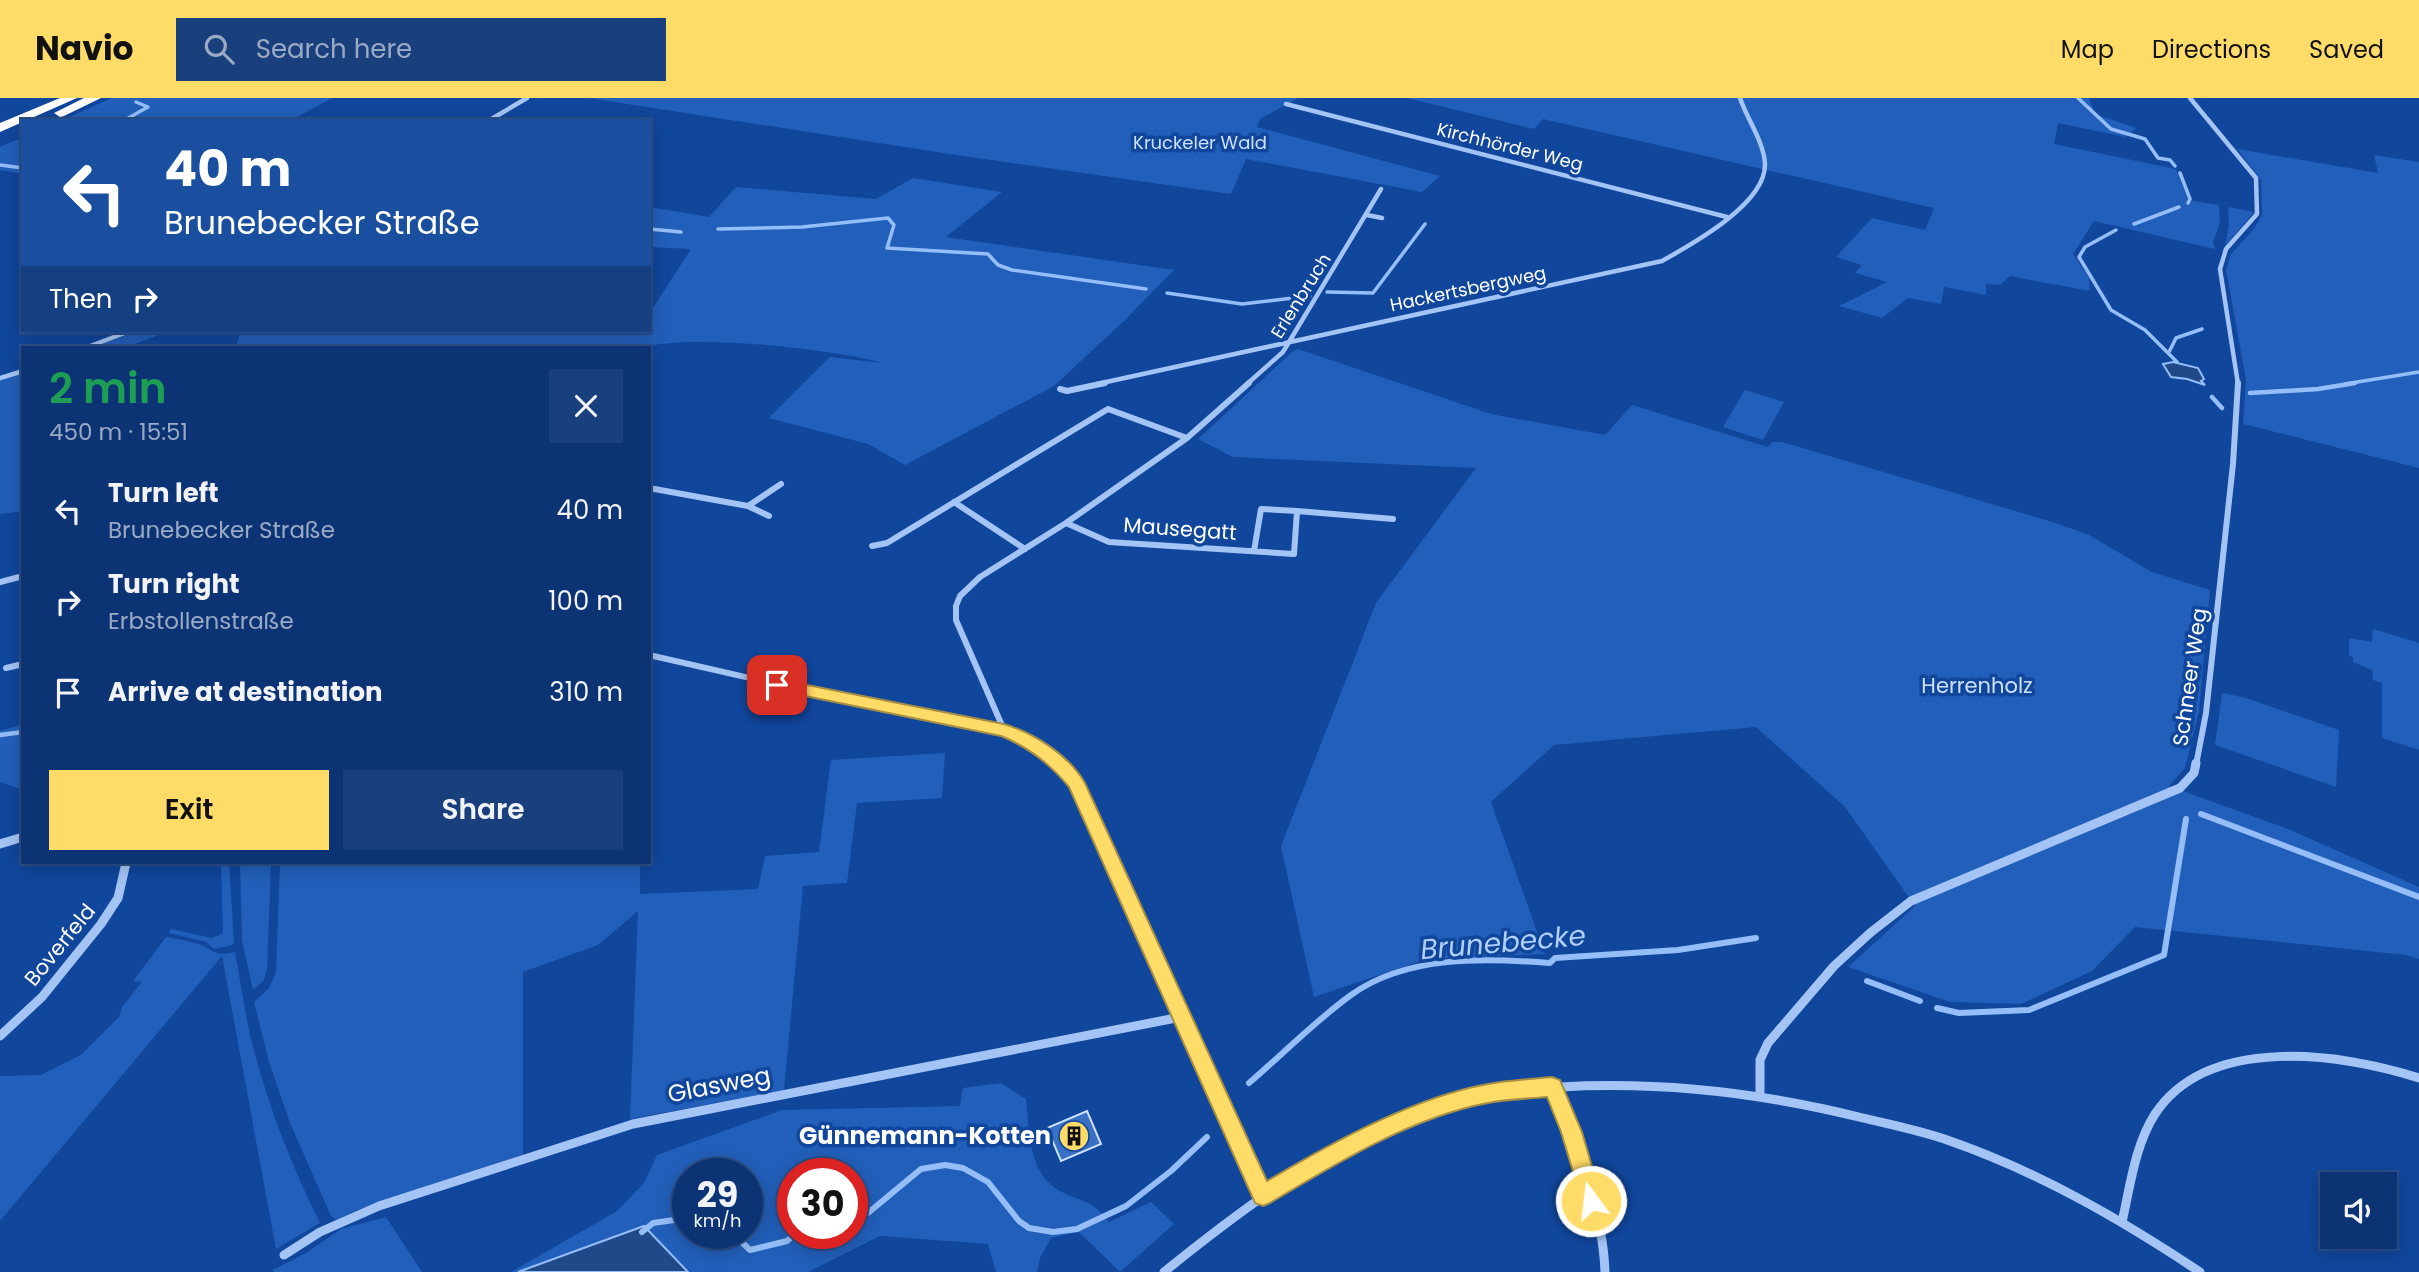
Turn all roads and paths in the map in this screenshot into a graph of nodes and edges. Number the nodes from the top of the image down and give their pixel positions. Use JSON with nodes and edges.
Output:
{"nodes":[{"id":1,"x":71,"y":98,"type":"edge"},
{"id":2,"x":95,"y":98,"type":"edge"},
{"id":3,"x":527,"y":98,"type":"edge"},
{"id":4,"x":1740,"y":98,"type":"edge"},
{"id":5,"x":2190,"y":98,"type":"edge"},
{"id":6,"x":1286,"y":104,"type":"dead end"},
{"id":7,"x":21,"y":119,"type":"edge"},
{"id":8,"x":21,"y":119,"type":"edge"},
{"id":9,"x":47,"y":119,"type":"edge"},
{"id":10,"x":491,"y":119,"type":"edge"},
{"id":11,"x":0,"y":128,"type":"edge"},
{"id":12,"x":21,"y":130,"type":"edge"},
{"id":13,"x":0,"y":138,"type":"edge"},
{"id":14,"x":1381,"y":190,"type":"dead end"},
{"id":15,"x":1367,"y":215,"type":"junction"},
{"id":16,"x":1727,"y":217,"type":"junction"},
{"id":17,"x":1382,"y":218,"type":"dead end"},
{"id":18,"x":125,"y":333,"type":"edge"},
{"id":19,"x":1289,"y":344,"type":"junction"},
{"id":20,"x":90,"y":346,"type":"edge"},
{"id":21,"x":21,"y":372,"type":"edge"},
{"id":22,"x":0,"y":378,"type":"edge"},
{"id":23,"x":1064,"y":390,"type":"dead end"},
{"id":24,"x":1187,"y":438,"type":"junction"},
{"id":25,"x":781,"y":484,"type":"dead end"},
{"id":26,"x":651,"y":488,"type":"edge"},
{"id":27,"x":954,"y":502,"type":"junction"},
{"id":28,"x":748,"y":506,"type":"junction"},
{"id":29,"x":1297,"y":511,"type":"junction"},
{"id":30,"x":769,"y":516,"type":"dead end"},
{"id":31,"x":1393,"y":519,"type":"dead end"},
{"id":32,"x":1066,"y":523,"type":"junction"},
{"id":33,"x":872,"y":546,"type":"dead end"},
{"id":34,"x":1025,"y":549,"type":"junction"},
{"id":35,"x":1254,"y":551,"type":"junction"},
{"id":36,"x":21,"y":577,"type":"edge"},
{"id":37,"x":0,"y":582,"type":"edge"},
{"id":38,"x":651,"y":655,"type":"edge"},
{"id":39,"x":21,"y":664,"type":"edge"},
{"id":40,"x":6,"y":668,"type":"dead end"},
{"id":41,"x":1004,"y":730,"type":"junction"},
{"id":42,"x":21,"y":838,"type":"edge"},
{"id":43,"x":0,"y":844,"type":"edge"},
{"id":44,"x":126,"y":864,"type":"edge"},
{"id":45,"x":1181,"y":1017,"type":"junction"},
{"id":46,"x":0,"y":1036,"type":"edge"},
{"id":47,"x":2419,"y":1078,"type":"edge"},
{"id":48,"x":1552,"y":1087,"type":"junction"},
{"id":49,"x":1760,"y":1095,"type":"junction"},
{"id":50,"x":1263,"y":1196,"type":"junction"},
{"id":51,"x":2122,"y":1222,"type":"junction"},
{"id":52,"x":284,"y":1255,"type":"dead end"},
{"id":53,"x":1164,"y":1272,"type":"edge"},
{"id":54,"x":1605,"y":1272,"type":"edge"},
{"id":55,"x":2200,"y":1272,"type":"edge"}],
"edges":[{"from":1,"to":7,"type":"highway"},
{"from":2,"to":9,"type":"highway"},
{"from":3,"to":10,"type":"street"},
{"from":4,"to":16,"type":"street","name":"Hackertsbergweg"},
{"from":5,"to":49,"type":"street","name":"Schneer Weg"},
{"from":6,"to":16,"type":"street","name":"Kirchhörder Weg"},
{"from":8,"to":11,"type":"highway"},
{"from":12,"to":13,"type":"highway"},
{"from":14,"to":15,"type":"street","name":"Erlenbruch"},
{"from":15,"to":17,"type":"street"},
{"from":15,"to":19,"type":"street","name":"Erlenbruch"},
{"from":16,"to":19,"type":"street","name":"Hackertsbergweg"},
{"from":18,"to":20,"type":"street"},
{"from":19,"to":23,"type":"street","name":"Hackertsbergweg"},
{"from":19,"to":24,"type":"street","name":"Erlenbruch"},
{"from":21,"to":22,"type":"street"},
{"from":24,"to":27,"type":"street"},
{"from":24,"to":32,"type":"street","name":"Erlenbruch"},
{"from":25,"to":28,"type":"street"},
{"from":26,"to":28,"type":"street"},
{"from":27,"to":33,"type":"street"},
{"from":27,"to":34,"type":"street"},
{"from":28,"to":30,"type":"street"},
{"from":29,"to":31,"type":"street","name":"Mausegatt"},
{"from":29,"to":35,"type":"street","name":"Mausegatt"},
{"from":29,"to":35,"type":"street","name":"Mausegatt"},
{"from":32,"to":34,"type":"street","name":"Erlenbruch"},
{"from":32,"to":35,"type":"street","name":"Mausegatt"},
{"from":34,"to":41,"type":"street","name":"Erlenbruch"},
{"from":36,"to":37,"type":"street"},
{"from":38,"to":41,"type":"street"},
{"from":39,"to":40,"type":"street"},
{"from":41,"to":45,"type":"street"},
{"from":42,"to":43,"type":"street"},
{"from":44,"to":46,"type":"street","name":"Boverfeld"},
{"from":45,"to":50,"type":"street"},
{"from":45,"to":52,"type":"street","name":"Glasweg"},
{"from":47,"to":51,"type":"street"},
{"from":48,"to":49,"type":"street"},
{"from":48,"to":50,"type":"street"},
{"from":48,"to":54,"type":"street"},
{"from":49,"to":51,"type":"street"},
{"from":50,"to":53,"type":"street"},
{"from":51,"to":55,"type":"street"}]}
